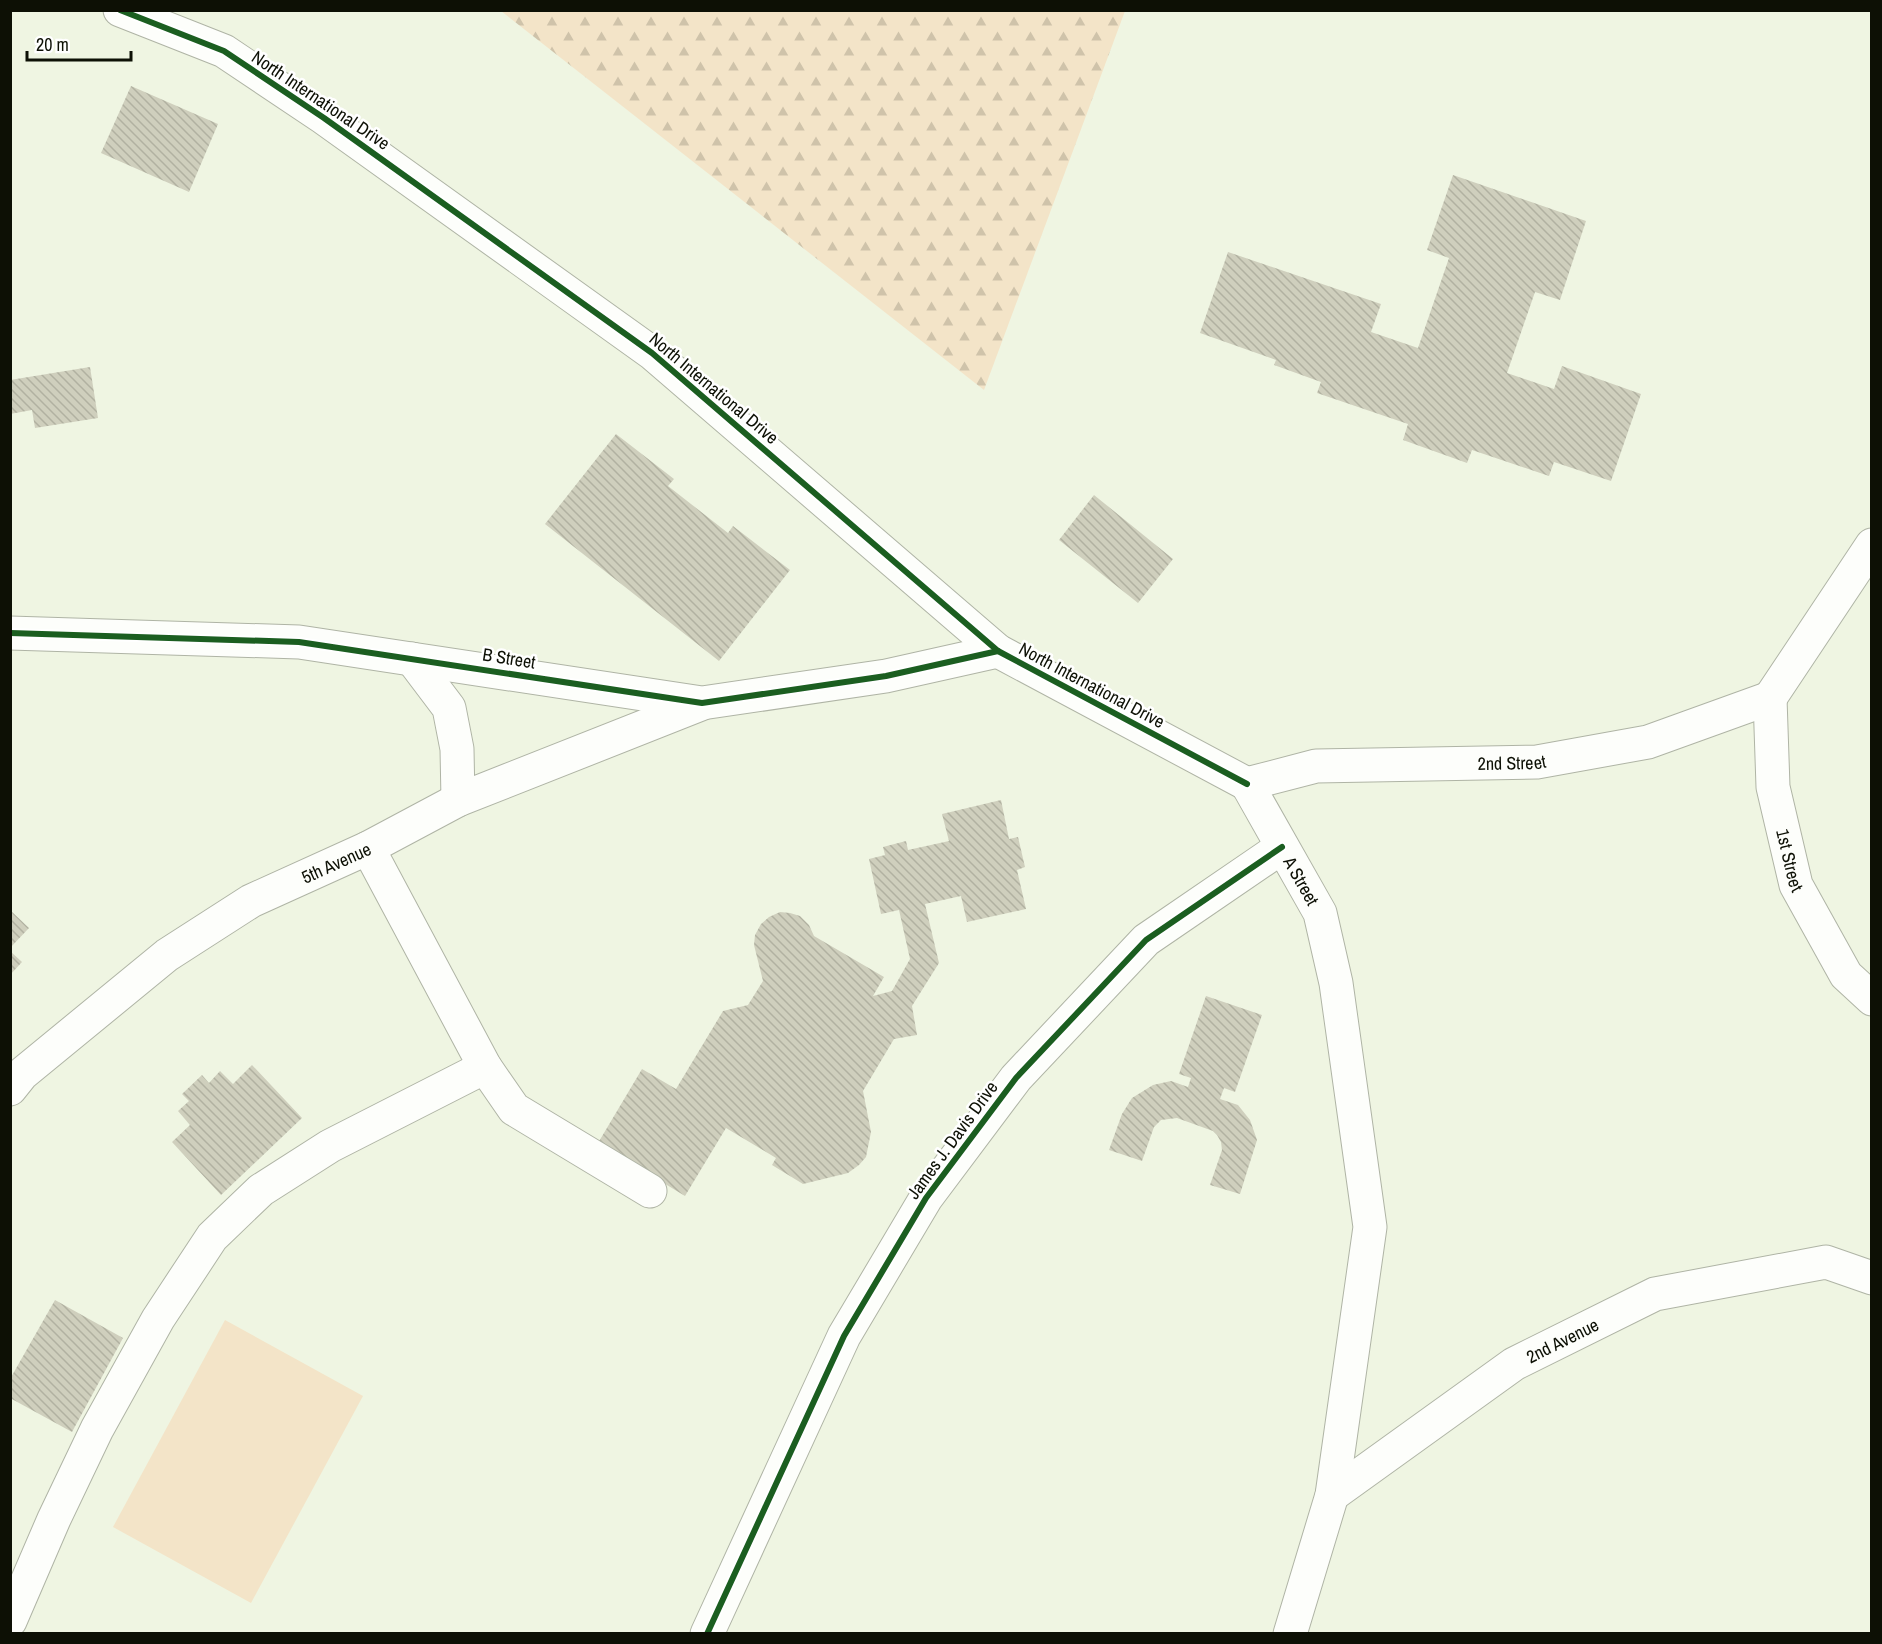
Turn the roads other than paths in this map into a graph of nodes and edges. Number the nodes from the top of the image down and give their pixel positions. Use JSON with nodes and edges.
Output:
{"nodes":[{"id":1,"x":120,"y":10,"type":"edge"},
{"id":2,"x":1872,"y":545,"type":"edge"},
{"id":3,"x":10,"y":633,"type":"edge"},
{"id":4,"x":998,"y":651,"type":"junction"},
{"id":5,"x":412,"y":659,"type":"junction"},
{"id":6,"x":1770,"y":698,"type":"junction"},
{"id":7,"x":702,"y":703,"type":"junction"},
{"id":8,"x":1247,"y":784,"type":"junction"},
{"id":9,"x":458,"y":800,"type":"junction"},
{"id":10,"x":1282,"y":847,"type":"junction"},
{"id":11,"x":368,"y":848,"type":"junction"},
{"id":12,"x":1872,"y":999,"type":"edge"},
{"id":13,"x":485,"y":1067,"type":"junction"},
{"id":14,"x":10,"y":1089,"type":"edge"},
{"id":15,"x":650,"y":1191,"type":"dead end"},
{"id":16,"x":1872,"y":1278,"type":"edge"},
{"id":17,"x":1332,"y":1495,"type":"junction"},
{"id":18,"x":10,"y":1621,"type":"edge"},
{"id":19,"x":707,"y":1634,"type":"edge"},
{"id":20,"x":1290,"y":1634,"type":"edge"}],
"edges":[{"from":1,"to":4,"type":"street","name":"North International Drive"},
{"from":2,"to":6,"type":"street"},
{"from":3,"to":5,"type":"street","name":"B Street"},
{"from":4,"to":7,"type":"street","name":"B Street"},
{"from":4,"to":8,"type":"street","name":"North International Drive"},
{"from":5,"to":7,"type":"street","name":"B Street"},
{"from":5,"to":9,"type":"street"},
{"from":6,"to":8,"type":"street","name":"2nd Street"},
{"from":6,"to":12,"type":"street","name":"1st Street"},
{"from":7,"to":9,"type":"street","name":"5th Avenue"},
{"from":8,"to":10,"type":"street","name":"A Street"},
{"from":9,"to":11,"type":"street","name":"5th Avenue"},
{"from":10,"to":17,"type":"street","name":"A Street"},
{"from":10,"to":19,"type":"street","name":"James J. Davis Drive"},
{"from":11,"to":13,"type":"street"},
{"from":11,"to":14,"type":"street","name":"5th Avenue"},
{"from":13,"to":15,"type":"street"},
{"from":13,"to":18,"type":"street"},
{"from":16,"to":17,"type":"street","name":"2nd Avenue"},
{"from":17,"to":20,"type":"street"}]}
